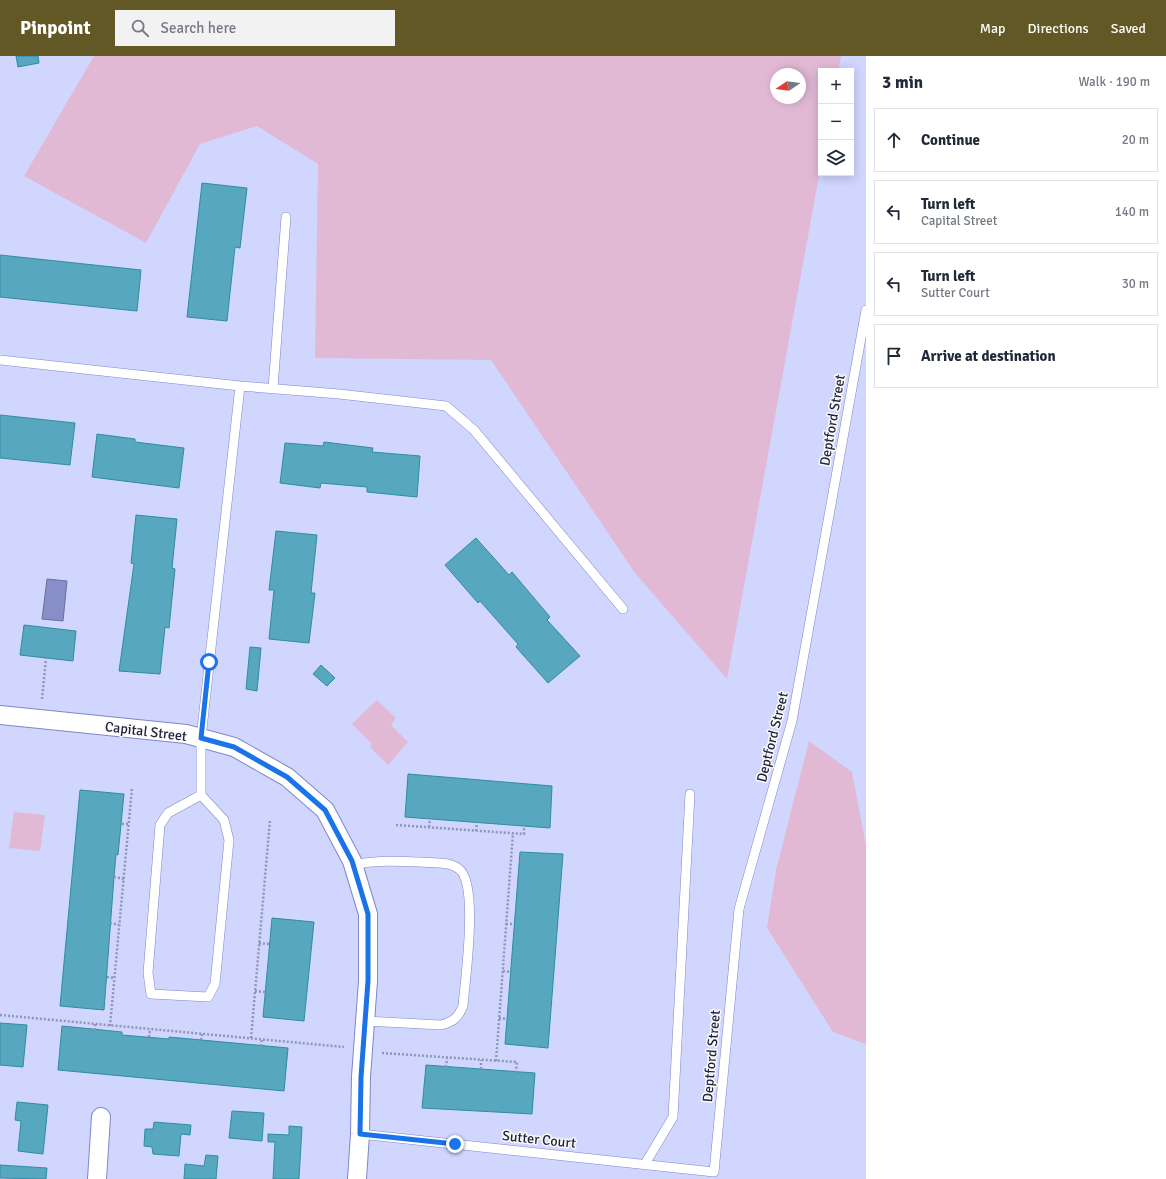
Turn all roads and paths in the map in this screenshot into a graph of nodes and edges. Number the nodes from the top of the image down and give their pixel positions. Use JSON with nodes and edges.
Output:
{"nodes":[{"id":1,"x":286,"y":217,"type":"dead end"},
{"id":2,"x":866,"y":310,"type":"edge"},
{"id":3,"x":0,"y":360,"type":"edge"},
{"id":4,"x":240,"y":386,"type":"junction"},
{"id":5,"x":273,"y":388,"type":"junction"},
{"id":6,"x":623,"y":609,"type":"dead end"},
{"id":7,"x":46,"y":658,"type":"dead end"},
{"id":8,"x":0,"y":715,"type":"edge"},
{"id":9,"x":41,"y":719,"type":"junction"},
{"id":10,"x":201,"y":738,"type":"junction"},
{"id":11,"x":132,"y":788,"type":"dead end"},
{"id":12,"x":690,"y":794,"type":"dead end"},
{"id":13,"x":201,"y":795,"type":"junction"},
{"id":14,"x":430,"y":819,"type":"dead end"},
{"id":15,"x":270,"y":820,"type":"dead end"},
{"id":16,"x":477,"y":823,"type":"dead end"},
{"id":17,"x":122,"y":824,"type":"dead end"},
{"id":18,"x":129,"y":824,"type":"junction"},
{"id":19,"x":396,"y":825,"type":"dead end"},
{"id":20,"x":524,"y":826,"type":"dead end"},
{"id":21,"x":429,"y":827,"type":"junction"},
{"id":22,"x":476,"y":831,"type":"junction"},
{"id":23,"x":513,"y":833,"type":"junction"},
{"id":24,"x":353,"y":865,"type":"junction"},
{"id":25,"x":114,"y":877,"type":"dead end"},
{"id":26,"x":124,"y":879,"type":"junction"},
{"id":27,"x":110,"y":923,"type":"dead end"},
{"id":28,"x":506,"y":924,"type":"junction"},
{"id":29,"x":514,"y":924,"type":"dead end"},
{"id":30,"x":119,"y":925,"type":"junction"},
{"id":31,"x":259,"y":943,"type":"junction"},
{"id":32,"x":270,"y":944,"type":"dead end"},
{"id":33,"x":503,"y":971,"type":"junction"},
{"id":34,"x":511,"y":972,"type":"dead end"},
{"id":35,"x":108,"y":977,"type":"dead end"},
{"id":36,"x":114,"y":978,"type":"junction"},
{"id":37,"x":255,"y":991,"type":"junction"},
{"id":38,"x":265,"y":992,"type":"dead end"},
{"id":39,"x":0,"y":1015,"type":"edge"},
{"id":40,"x":499,"y":1018,"type":"junction"},
{"id":41,"x":507,"y":1019,"type":"dead end"},
{"id":42,"x":365,"y":1021,"type":"junction"},
{"id":43,"x":95,"y":1024,"type":"junction"},
{"id":44,"x":110,"y":1026,"type":"junction"},
{"id":45,"x":150,"y":1029,"type":"junction"},
{"id":46,"x":95,"y":1030,"type":"dead end"},
{"id":47,"x":202,"y":1034,"type":"junction"},
{"id":48,"x":149,"y":1038,"type":"dead end"},
{"id":49,"x":251,"y":1038,"type":"junction"},
{"id":50,"x":262,"y":1039,"type":"junction"},
{"id":51,"x":201,"y":1040,"type":"dead end"},
{"id":52,"x":261,"y":1046,"type":"dead end"},
{"id":53,"x":348,"y":1047,"type":"dead end"},
{"id":54,"x":378,"y":1053,"type":"dead end"},
{"id":55,"x":447,"y":1058,"type":"junction"},
{"id":56,"x":481,"y":1060,"type":"junction"},
{"id":57,"x":496,"y":1061,"type":"junction"},
{"id":58,"x":446,"y":1067,"type":"dead end"},
{"id":59,"x":481,"y":1069,"type":"dead end"},
{"id":60,"x":516,"y":1072,"type":"dead end"},
{"id":61,"x":101,"y":1116,"type":"dead end"},
{"id":62,"x":360,"y":1134,"type":"junction"},
{"id":63,"x":645,"y":1164,"type":"junction"},
{"id":64,"x":714,"y":1172,"type":"joint"},
{"id":65,"x":97,"y":1179,"type":"edge"},
{"id":66,"x":357,"y":1179,"type":"edge"}],
"edges":[{"from":1,"to":5,"type":"lane"},
{"from":2,"to":64,"type":"lane","name":"Deptford Street"},
{"from":3,"to":4,"type":"lane"},
{"from":4,"to":5,"type":"lane"},
{"from":4,"to":10,"type":"lane"},
{"from":5,"to":6,"type":"lane"},
{"from":7,"to":9,"type":"path"},
{"from":8,"to":9,"type":"street","name":"Capital Street"},
{"from":9,"to":10,"type":"street","name":"Capital Street"},
{"from":10,"to":13,"type":"lane"},
{"from":10,"to":24,"type":"street","name":"Capital Street"},
{"from":11,"to":18,"type":"path"},
{"from":12,"to":63,"type":"lane"},
{"from":13,"to":13,"type":"lane"},
{"from":14,"to":21,"type":"path"},
{"from":15,"to":31,"type":"path"},
{"from":16,"to":22,"type":"path"},
{"from":17,"to":18,"type":"path"},
{"from":18,"to":26,"type":"path"},
{"from":19,"to":21,"type":"path"},
{"from":20,"to":23,"type":"path"},
{"from":21,"to":22,"type":"path"},
{"from":22,"to":23,"type":"path"},
{"from":23,"to":28,"type":"path"},
{"from":24,"to":42,"type":"street","name":"Capital Street"},
{"from":24,"to":42,"type":"lane"},
{"from":25,"to":26,"type":"path"},
{"from":26,"to":30,"type":"path"},
{"from":27,"to":30,"type":"path"},
{"from":28,"to":29,"type":"path"},
{"from":28,"to":33,"type":"path"},
{"from":30,"to":36,"type":"path"},
{"from":31,"to":32,"type":"path"},
{"from":31,"to":37,"type":"path"},
{"from":33,"to":34,"type":"path"},
{"from":33,"to":40,"type":"path"},
{"from":35,"to":36,"type":"path"},
{"from":36,"to":44,"type":"path"},
{"from":37,"to":38,"type":"path"},
{"from":37,"to":49,"type":"path"},
{"from":39,"to":43,"type":"path"},
{"from":40,"to":41,"type":"path"},
{"from":40,"to":57,"type":"path"},
{"from":42,"to":62,"type":"street","name":"Capital Street"},
{"from":43,"to":44,"type":"path"},
{"from":43,"to":46,"type":"path"},
{"from":44,"to":45,"type":"path"},
{"from":45,"to":47,"type":"path"},
{"from":45,"to":48,"type":"path"},
{"from":47,"to":49,"type":"path"},
{"from":47,"to":51,"type":"path"},
{"from":49,"to":50,"type":"path"},
{"from":50,"to":52,"type":"path"},
{"from":50,"to":53,"type":"path"},
{"from":54,"to":55,"type":"path"},
{"from":55,"to":56,"type":"path"},
{"from":55,"to":58,"type":"path"},
{"from":56,"to":57,"type":"path"},
{"from":56,"to":59,"type":"path"},
{"from":57,"to":60,"type":"path"},
{"from":61,"to":65,"type":"street"},
{"from":62,"to":63,"type":"lane","name":"Sutter Court"},
{"from":62,"to":66,"type":"street","name":"Capital Street"},
{"from":63,"to":64,"type":"lane","name":"Sutter Court"}]}
